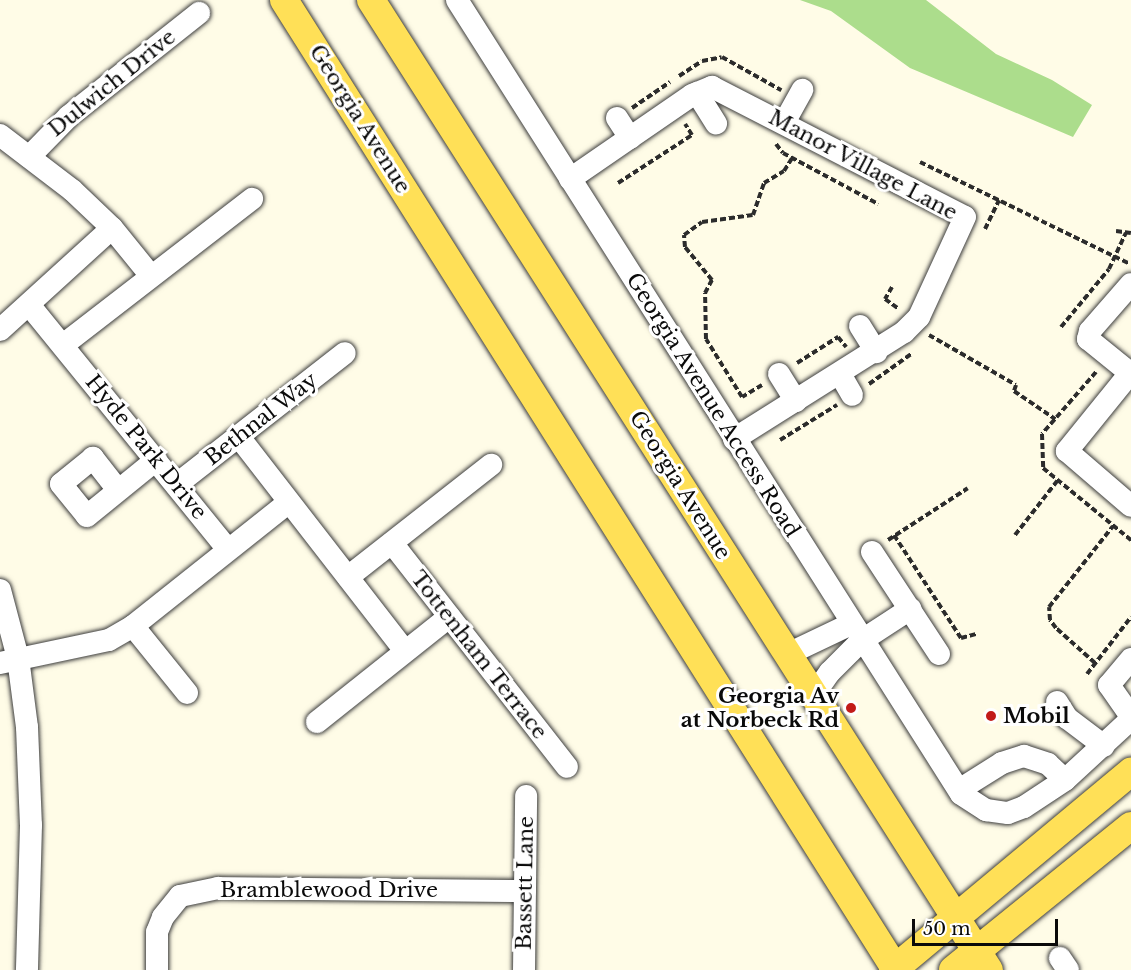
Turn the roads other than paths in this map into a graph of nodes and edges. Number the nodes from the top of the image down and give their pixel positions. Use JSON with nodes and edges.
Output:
{"nodes":[{"id":1,"x":284,"y":0,"type":"edge"},
{"id":2,"x":371,"y":0,"type":"edge"},
{"id":3,"x":457,"y":0,"type":"edge"},
{"id":4,"x":199,"y":13,"type":"dead end"},
{"id":5,"x":802,"y":90,"type":"dead end"},
{"id":6,"x":617,"y":117,"type":"dead end"},
{"id":7,"x":778,"y":130,"type":"junction"},
{"id":8,"x":0,"y":135,"type":"edge"},
{"id":9,"x":630,"y":138,"type":"junction"},
{"id":10,"x":29,"y":157,"type":"junction"},
{"id":11,"x":570,"y":178,"type":"junction"},
{"id":12,"x":252,"y":199,"type":"dead end"},
{"id":13,"x":112,"y":228,"type":"junction"},
{"id":14,"x":151,"y":276,"type":"junction"},
{"id":15,"x":1131,"y":284,"type":"edge"},
{"id":16,"x":30,"y":306,"type":"junction"},
{"id":17,"x":0,"y":330,"type":"edge"},
{"id":18,"x":63,"y":345,"type":"junction"},
{"id":19,"x":345,"y":353,"type":"dead end"},
{"id":20,"x":840,"y":374,"type":"junction"},
{"id":21,"x":779,"y":375,"type":"road end"},
{"id":22,"x":1129,"y":379,"type":"edge"},
{"id":23,"x":852,"y":395,"type":"dead end"},
{"id":24,"x":796,"y":401,"type":"junction"},
{"id":25,"x":239,"y":437,"type":"junction"},
{"id":26,"x":734,"y":439,"type":"junction"},
{"id":27,"x":156,"y":460,"type":"junction"},
{"id":28,"x":491,"y":465,"type":"dead end"},
{"id":29,"x":176,"y":485,"type":"junction"},
{"id":30,"x":118,"y":490,"type":"dead end"},
{"id":31,"x":289,"y":502,"type":"junction"},
{"id":32,"x":1131,"y":506,"type":"edge"},
{"id":33,"x":392,"y":543,"type":"junction"},
{"id":34,"x":877,"y":548,"type":"road end"},
{"id":35,"x":228,"y":550,"type":"junction"},
{"id":36,"x":348,"y":577,"type":"junction"},
{"id":37,"x":0,"y":590,"type":"edge"},
{"id":38,"x":910,"y":609,"type":"junction"},
{"id":39,"x":449,"y":617,"type":"junction"},
{"id":40,"x":133,"y":626,"type":"junction"},
{"id":41,"x":856,"y":633,"type":"junction"},
{"id":42,"x":405,"y":651,"type":"junction"},
{"id":43,"x":939,"y":654,"type":"dead end"},
{"id":44,"x":786,"y":655,"type":"junction"},
{"id":45,"x":1131,"y":659,"type":"edge"},
{"id":46,"x":9,"y":661,"type":"edge"},
{"id":47,"x":187,"y":693,"type":"dead end"},
{"id":48,"x":813,"y":696,"type":"junction"},
{"id":49,"x":1057,"y":702,"type":"dead end"},
{"id":50,"x":1131,"y":718,"type":"edge"},
{"id":51,"x":317,"y":722,"type":"dead end"},
{"id":52,"x":1104,"y":746,"type":"junction"},
{"id":53,"x":567,"y":767,"type":"dead end"},
{"id":54,"x":1131,"y":772,"type":"edge"},
{"id":55,"x":1065,"y":780,"type":"junction"},
{"id":56,"x":526,"y":796,"type":"dead end"},
{"id":57,"x":966,"y":798,"type":"junction"},
{"id":58,"x":1131,"y":826,"type":"edge"},
{"id":59,"x":525,"y":891,"type":"junction"},
{"id":60,"x":955,"y":917,"type":"junction"},
{"id":61,"x":983,"y":960,"type":"edge"},
{"id":62,"x":27,"y":970,"type":"edge"},
{"id":63,"x":158,"y":970,"type":"edge"},
{"id":64,"x":524,"y":970,"type":"edge"},
{"id":65,"x":895,"y":970,"type":"edge"},
{"id":66,"x":953,"y":970,"type":"edge"}],
"edges":[{"from":1,"to":65,"type":"main road","name":"Georgia Avenue"},
{"from":2,"to":44,"type":"main road","name":"Georgia Avenue"},
{"from":3,"to":11,"type":"street","name":"Georgia Avenue Access Road"},
{"from":4,"to":10,"type":"street","name":"Dulwich Drive"},
{"from":5,"to":7,"type":"street"},
{"from":6,"to":9,"type":"street"},
{"from":7,"to":9,"type":"street","name":"Manor Village Lane"},
{"from":7,"to":20,"type":"street","name":"Manor Village Lane"},
{"from":8,"to":10,"type":"street"},
{"from":9,"to":11,"type":"street"},
{"from":10,"to":13,"type":"street"},
{"from":11,"to":26,"type":"street","name":"Georgia Avenue Access Road"},
{"from":12,"to":14,"type":"street"},
{"from":13,"to":14,"type":"street"},
{"from":13,"to":16,"type":"street"},
{"from":14,"to":18,"type":"street"},
{"from":15,"to":22,"type":"street"},
{"from":16,"to":17,"type":"street"},
{"from":16,"to":18,"type":"street","name":"Hyde Park Drive"},
{"from":18,"to":27,"type":"street","name":"Hyde Park Drive"},
{"from":19,"to":25,"type":"street","name":"Bethnal Way"},
{"from":20,"to":23,"type":"street"},
{"from":20,"to":24,"type":"street","name":"Manor Village Lane"},
{"from":21,"to":24,"type":"street"},
{"from":22,"to":32,"type":"street"},
{"from":24,"to":26,"type":"street","name":"Manor Village Lane"},
{"from":25,"to":29,"type":"street","name":"Bethnal Way"},
{"from":25,"to":31,"type":"street"},
{"from":26,"to":41,"type":"street","name":"Georgia Avenue Access Road"},
{"from":27,"to":29,"type":"street","name":"Hyde Park Drive"},
{"from":27,"to":30,"type":"street"},
{"from":28,"to":33,"type":"street"},
{"from":29,"to":35,"type":"street","name":"Hyde Park Drive"},
{"from":31,"to":35,"type":"street"},
{"from":31,"to":36,"type":"street"},
{"from":33,"to":36,"type":"street"},
{"from":33,"to":39,"type":"street","name":"Tottenham Terrace"},
{"from":34,"to":38,"type":"street"},
{"from":35,"to":40,"type":"street"},
{"from":36,"to":42,"type":"street"},
{"from":37,"to":46,"type":"street"},
{"from":38,"to":41,"type":"street"},
{"from":38,"to":43,"type":"street"},
{"from":39,"to":42,"type":"street"},
{"from":39,"to":53,"type":"street","name":"Tottenham Terrace"},
{"from":40,"to":46,"type":"street"},
{"from":40,"to":47,"type":"street"},
{"from":41,"to":44,"type":"street"},
{"from":41,"to":48,"type":"street"},
{"from":41,"to":57,"type":"street","name":"Georgia Avenue Access Road"},
{"from":42,"to":51,"type":"street"},
{"from":44,"to":48,"type":"main road","name":"Georgia Avenue"},
{"from":45,"to":50,"type":"street"},
{"from":46,"to":62,"type":"street"},
{"from":48,"to":60,"type":"main road","name":"Georgia Avenue"},
{"from":49,"to":52,"type":"street"},
{"from":50,"to":52,"type":"street"},
{"from":52,"to":55,"type":"street"},
{"from":54,"to":60,"type":"main road"},
{"from":55,"to":57,"type":"street"},
{"from":55,"to":57,"type":"street"},
{"from":56,"to":59,"type":"street","name":"Bassett Lane"},
{"from":58,"to":61,"type":"main road"},
{"from":59,"to":63,"type":"street","name":"Bramblewood Drive"},
{"from":59,"to":64,"type":"street","name":"Bassett Lane"},
{"from":60,"to":61,"type":"main road","name":"Georgia Avenue"},
{"from":60,"to":65,"type":"main road"},
{"from":61,"to":66,"type":"main road"}]}
